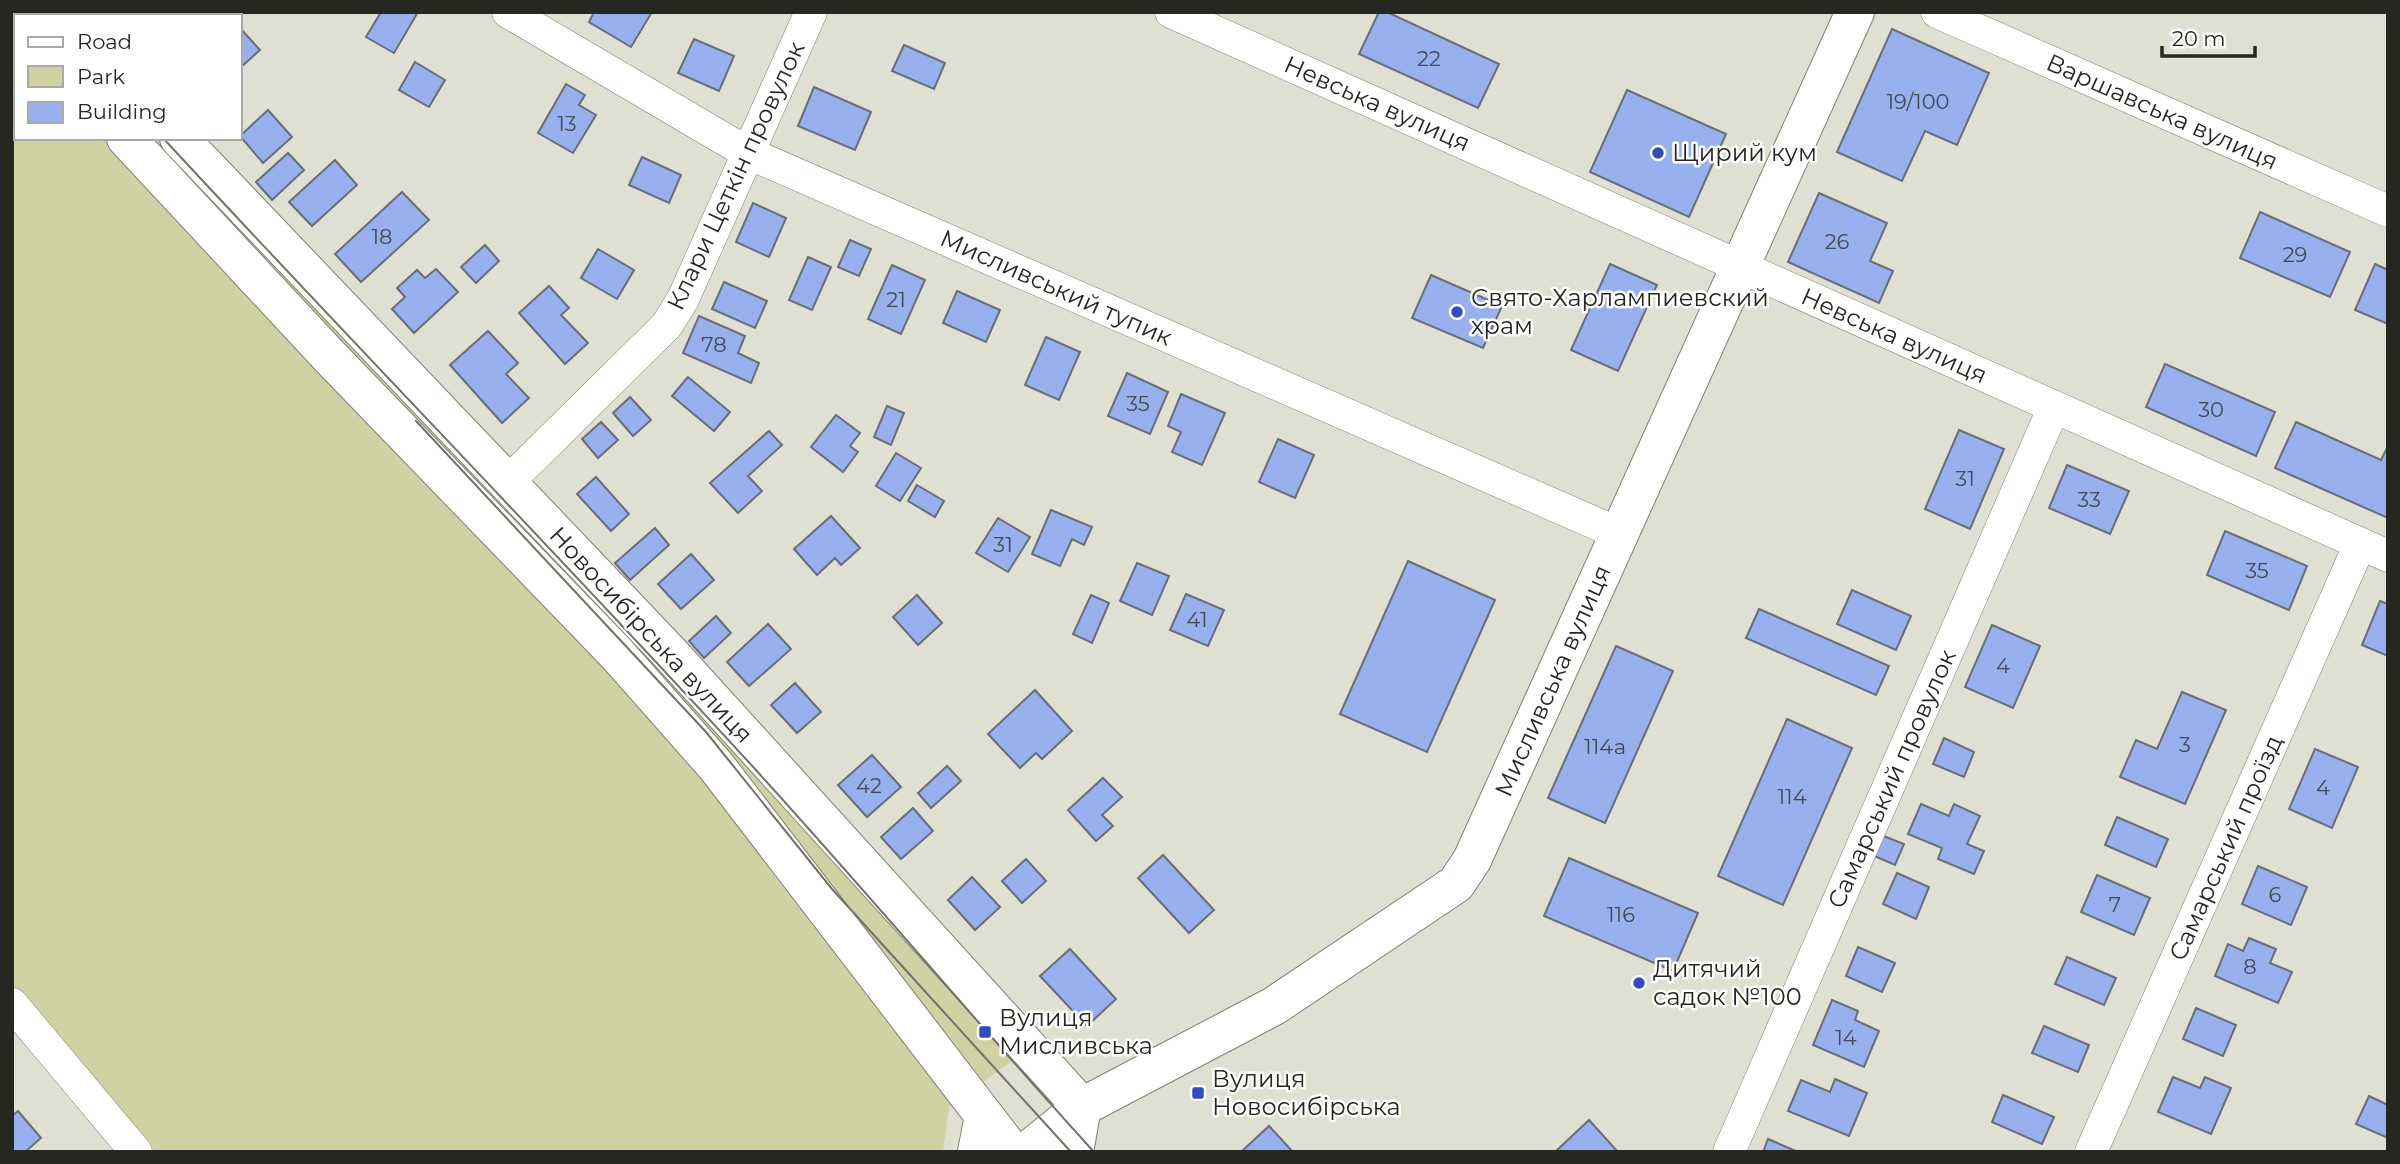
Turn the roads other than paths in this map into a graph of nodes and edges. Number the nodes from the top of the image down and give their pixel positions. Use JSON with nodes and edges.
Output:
{"nodes":[{"id":1,"x":508,"y":12,"type":"edge"},
{"id":2,"x":811,"y":12,"type":"edge"},
{"id":3,"x":1171,"y":12,"type":"edge"},
{"id":4,"x":1855,"y":12,"type":"edge"},
{"id":5,"x":1937,"y":12,"type":"edge"},
{"id":6,"x":128,"y":140,"type":"edge"},
{"id":7,"x":181,"y":140,"type":"edge"},
{"id":8,"x":748,"y":153,"type":"junction"},
{"id":9,"x":2388,"y":211,"type":"edge"},
{"id":10,"x":1740,"y":267,"type":"junction"},
{"id":11,"x":2054,"y":407,"type":"junction"},
{"id":12,"x":507,"y":483,"type":"junction"},
{"id":13,"x":1620,"y":534,"type":"junction"},
{"id":14,"x":2374,"y":550,"type":"edge"},
{"id":15,"x":904,"y":911,"type":"junction"},
{"id":16,"x":855,"y":947,"type":"junction"},
{"id":17,"x":12,"y":1004,"type":"edge"},
{"id":18,"x":1082,"y":1107,"type":"junction"},
{"id":19,"x":980,"y":1134,"type":"edge"},
{"id":20,"x":136,"y":1152,"type":"edge"},
{"id":21,"x":1012,"y":1152,"type":"edge"},
{"id":22,"x":1026,"y":1152,"type":"edge"},
{"id":23,"x":1074,"y":1152,"type":"edge"},
{"id":24,"x":1729,"y":1152,"type":"edge"},
{"id":25,"x":2091,"y":1152,"type":"edge"}],
"edges":[{"from":1,"to":8,"type":"street","name":"Мисливський тупик"},
{"from":2,"to":8,"type":"street","name":"Клари Цеткін провулок"},
{"from":3,"to":10,"type":"street","name":"Невська вулиця"},
{"from":4,"to":10,"type":"main road","name":"Мисливська вулиця"},
{"from":5,"to":9,"type":"street","name":"Варшавська вулиця"},
{"from":6,"to":16,"type":"main road","name":"Новосибірська вулиця"},
{"from":7,"to":12,"type":"main road","name":"Новосибірська вулиця"},
{"from":8,"to":12,"type":"street","name":"Клари Цеткін провулок"},
{"from":8,"to":13,"type":"street","name":"Мисливський тупик"},
{"from":10,"to":11,"type":"street","name":"Невська вулиця"},
{"from":10,"to":13,"type":"main road","name":"Мисливська вулиця"},
{"from":11,"to":14,"type":"street","name":"Невська вулиця"},
{"from":11,"to":24,"type":"street","name":"Самарський провулок"},
{"from":12,"to":15,"type":"main road","name":"Новосибірська вулиця"},
{"from":13,"to":18,"type":"main road","name":"Мисливська вулиця"},
{"from":14,"to":25,"type":"street","name":"Самарський проїзд"},
{"from":15,"to":16,"type":"main road"},
{"from":15,"to":18,"type":"main road","name":"Новосибірська вулиця"},
{"from":16,"to":19,"type":"main road","name":"Новосибірська вулиця"},
{"from":17,"to":20,"type":"street"},
{"from":18,"to":22,"type":"main road","name":"Мисливська вулиця"},
{"from":18,"to":23,"type":"main road"},
{"from":19,"to":21,"type":"main road","name":"Новосибірська вулиця"}]}
